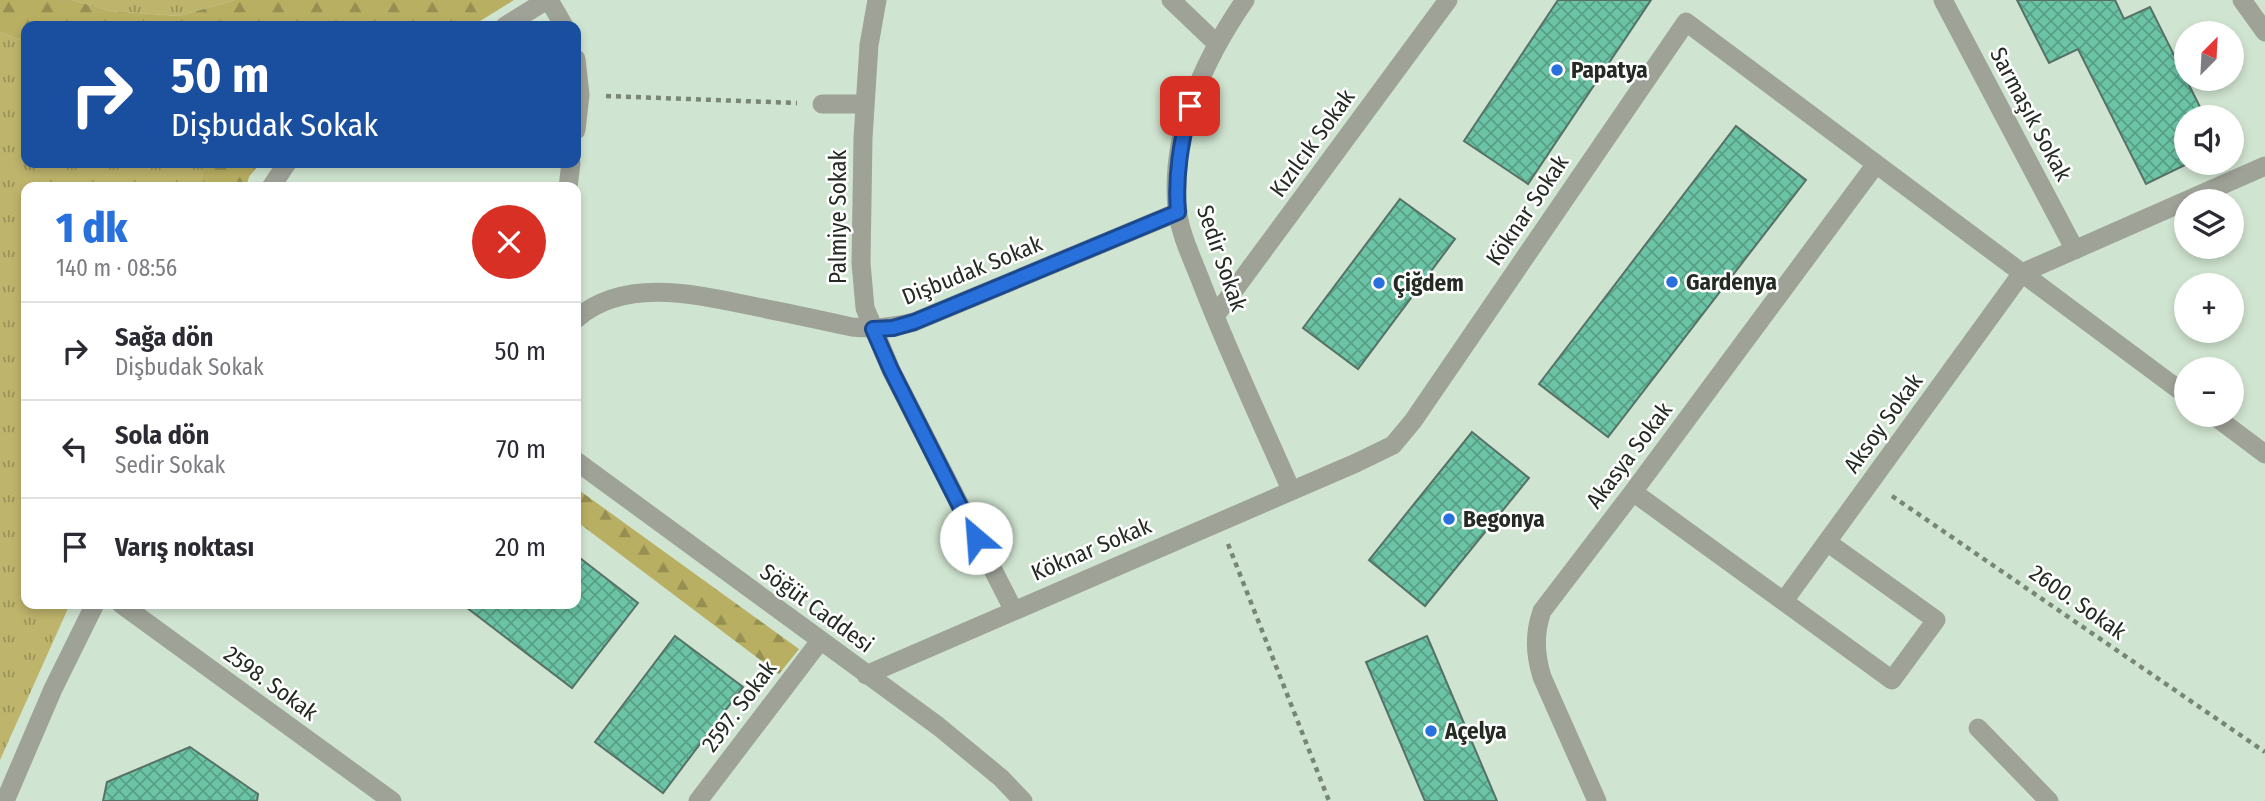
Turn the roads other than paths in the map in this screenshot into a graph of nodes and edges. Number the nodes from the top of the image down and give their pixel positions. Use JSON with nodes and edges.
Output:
{"nodes":[{"id":1,"x":548,"y":0,"type":"edge"},
{"id":2,"x":877,"y":0,"type":"edge"},
{"id":3,"x":1171,"y":0,"type":"edge"},
{"id":4,"x":1245,"y":0,"type":"edge"},
{"id":5,"x":1448,"y":0,"type":"edge"},
{"id":6,"x":1943,"y":0,"type":"edge"},
{"id":7,"x":2242,"y":0,"type":"edge"},
{"id":8,"x":513,"y":21,"type":"edge"},
{"id":9,"x":561,"y":21,"type":"edge"},
{"id":10,"x":2265,"y":33,"type":"edge"},
{"id":11,"x":1217,"y":44,"type":"junction"},
{"id":12,"x":822,"y":104,"type":"road end"},
{"id":13,"x":864,"y":104,"type":"junction"},
{"id":14,"x":1876,"y":164,"type":"junction"},
{"id":15,"x":2265,"y":166,"type":"edge"},
{"id":16,"x":1178,"y":212,"type":"junction"},
{"id":17,"x":2075,"y":250,"type":"junction"},
{"id":18,"x":2021,"y":273,"type":"junction"},
{"id":19,"x":581,"y":312,"type":"edge"},
{"id":20,"x":1214,"y":316,"type":"junction"},
{"id":21,"x":873,"y":329,"type":"junction"},
{"id":22,"x":2174,"y":386,"type":"edge"},
{"id":23,"x":2229,"y":427,"type":"edge"},
{"id":24,"x":2265,"y":454,"type":"edge"},
{"id":25,"x":581,"y":465,"type":"edge"},
{"id":26,"x":1291,"y":490,"type":"junction"},
{"id":27,"x":1633,"y":492,"type":"junction"},
{"id":28,"x":1827,"y":542,"type":"junction"},
{"id":29,"x":1784,"y":601,"type":"junction"},
{"id":30,"x":93,"y":609,"type":"edge"},
{"id":31,"x":128,"y":609,"type":"edge"},
{"id":32,"x":1013,"y":609,"type":"junction"},
{"id":33,"x":820,"y":641,"type":"junction"},
{"id":34,"x":866,"y":675,"type":"junction"},
{"id":35,"x":1978,"y":728,"type":"dead end"},
{"id":36,"x":5,"y":801,"type":"edge"},
{"id":37,"x":392,"y":801,"type":"edge"},
{"id":38,"x":698,"y":801,"type":"edge"},
{"id":39,"x":1023,"y":801,"type":"edge"},
{"id":40,"x":1597,"y":801,"type":"edge"},
{"id":41,"x":2049,"y":801,"type":"edge"}],
"edges":[{"from":1,"to":8,"type":"street"},
{"from":1,"to":9,"type":"street"},
{"from":2,"to":13,"type":"street","name":"Palmiye Sokak"},
{"from":3,"to":11,"type":"street"},
{"from":4,"to":11,"type":"street","name":"Sedir Sokak"},
{"from":5,"to":20,"type":"street","name":"Kızılcık Sokak"},
{"from":6,"to":17,"type":"street","name":"Sarmaşık Sokak"},
{"from":7,"to":10,"type":"street"},
{"from":11,"to":16,"type":"street","name":"Sedir Sokak"},
{"from":12,"to":13,"type":"street"},
{"from":13,"to":21,"type":"street","name":"Palmiye Sokak"},
{"from":14,"to":18,"type":"street","name":"Köknar Sokak"},
{"from":14,"to":26,"type":"street","name":"Köknar Sokak"},
{"from":14,"to":27,"type":"street","name":"Akasya Sokak"},
{"from":15,"to":17,"type":"street"},
{"from":16,"to":20,"type":"street","name":"Sedir Sokak"},
{"from":16,"to":21,"type":"street","name":"Dişbudak Sokak"},
{"from":17,"to":18,"type":"street"},
{"from":18,"to":22,"type":"street","name":"Köknar Sokak"},
{"from":18,"to":28,"type":"street","name":"Aksoy Sokak"},
{"from":19,"to":21,"type":"street","name":"Dişbudak Sokak"},
{"from":20,"to":26,"type":"street","name":"Sedir Sokak"},
{"from":21,"to":32,"type":"street","name":"Palmiye Sokak"},
{"from":23,"to":24,"type":"street"},
{"from":25,"to":33,"type":"street","name":"Söğüt Caddesi"},
{"from":26,"to":32,"type":"street","name":"Köknar Sokak"},
{"from":27,"to":29,"type":"street"},
{"from":27,"to":40,"type":"street","name":"Akasya Sokak"},
{"from":28,"to":29,"type":"street","name":"Aksoy Sokak"},
{"from":28,"to":29,"type":"street"},
{"from":30,"to":36,"type":"street"},
{"from":31,"to":37,"type":"street","name":"2598. Sokak"},
{"from":32,"to":34,"type":"street","name":"Köknar Sokak"},
{"from":33,"to":34,"type":"street","name":"Söğüt Caddesi"},
{"from":33,"to":38,"type":"street","name":"2597. Sokak"},
{"from":34,"to":39,"type":"street","name":"Söğüt Caddesi"},
{"from":35,"to":41,"type":"street"}]}
